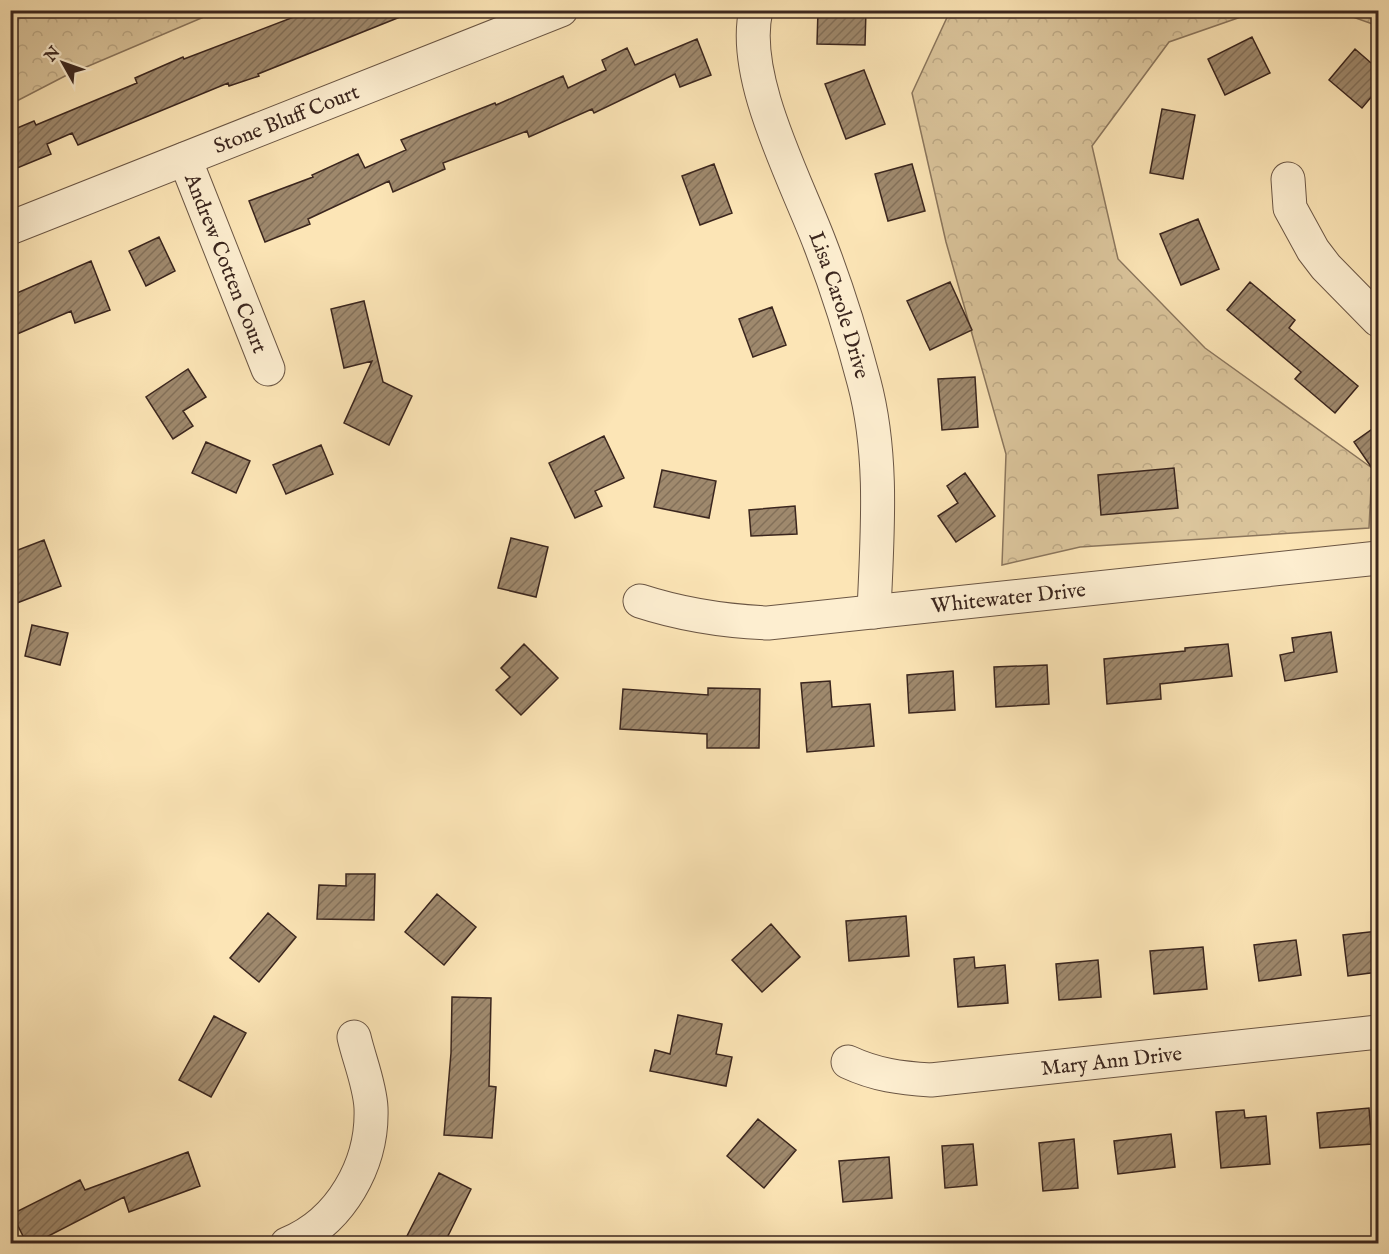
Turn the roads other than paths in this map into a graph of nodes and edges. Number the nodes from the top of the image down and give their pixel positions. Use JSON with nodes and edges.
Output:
{"nodes":[{"id":1,"x":561,"y":10,"type":"edge"},
{"id":2,"x":756,"y":10,"type":"edge"},
{"id":3,"x":185,"y":159,"type":"junction"},
{"id":4,"x":1288,"y":179,"type":"dead end"},
{"id":5,"x":10,"y":228,"type":"edge"},
{"id":6,"x":1378,"y":320,"type":"edge"},
{"id":7,"x":268,"y":369,"type":"dead end"},
{"id":8,"x":1378,"y":558,"type":"edge"},
{"id":9,"x":640,"y":601,"type":"dead end"},
{"id":10,"x":874,"y":612,"type":"junction"},
{"id":11,"x":1378,"y":1032,"type":"edge"},
{"id":12,"x":354,"y":1037,"type":"dead end"},
{"id":13,"x":848,"y":1062,"type":"dead end"},
{"id":14,"x":287,"y":1244,"type":"edge"}],
"edges":[{"from":1,"to":3,"type":"street","name":"Stone Bluff Court"},
{"from":2,"to":10,"type":"street","name":"Lisa Carole Drive"},
{"from":3,"to":5,"type":"street","name":"Stone Bluff Court"},
{"from":3,"to":7,"type":"street","name":"Andrew Cotten Court"},
{"from":4,"to":6,"type":"street"},
{"from":8,"to":10,"type":"street","name":"Whitewater Drive"},
{"from":9,"to":10,"type":"street","name":"Whitewater Drive"},
{"from":11,"to":13,"type":"street","name":"Mary Ann Drive"},
{"from":12,"to":14,"type":"street"}]}
